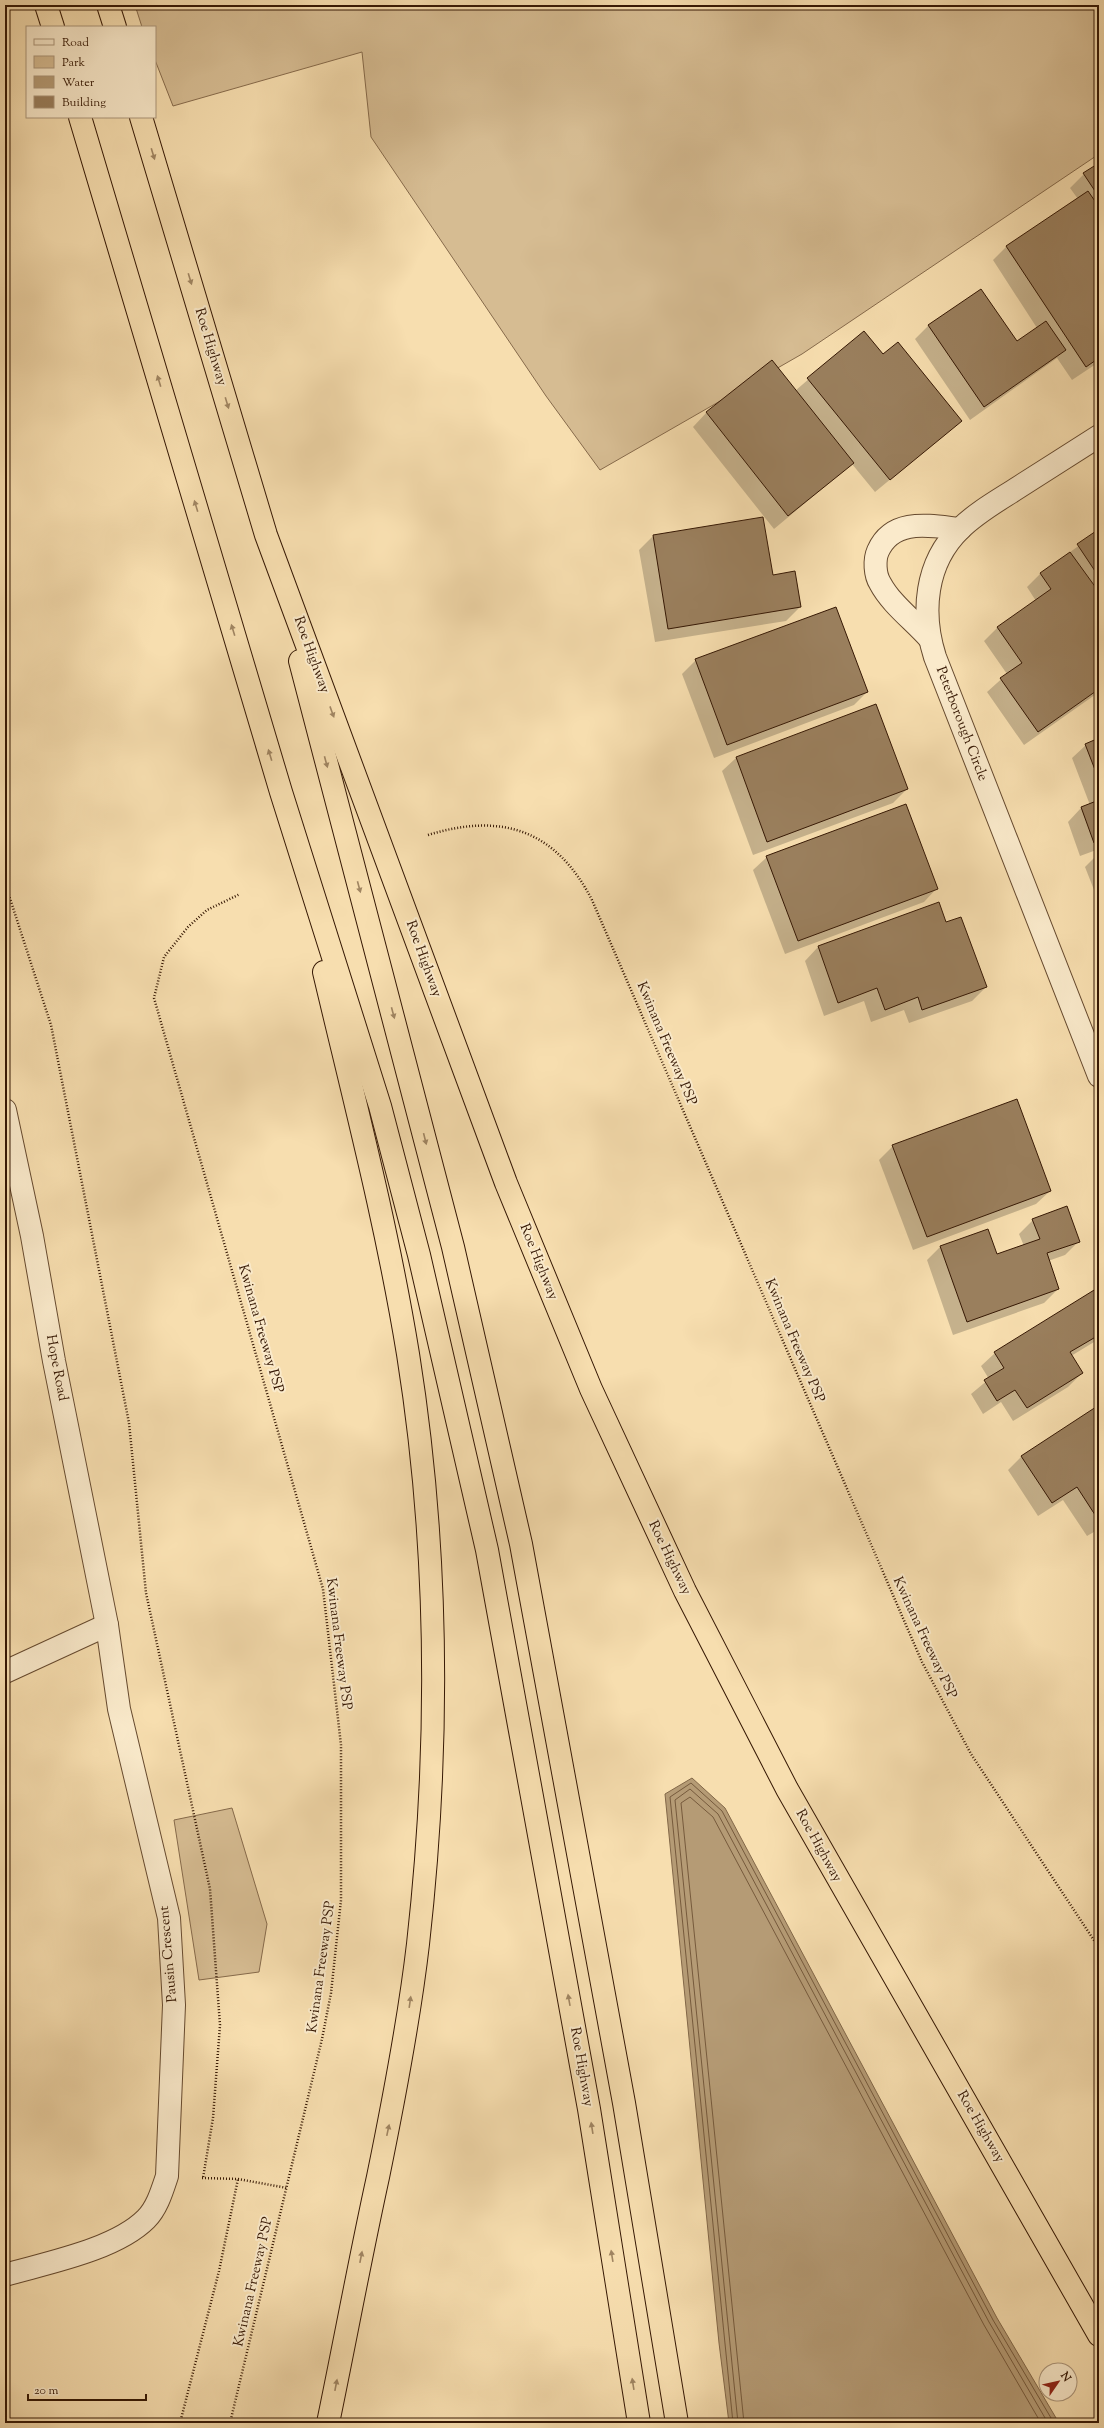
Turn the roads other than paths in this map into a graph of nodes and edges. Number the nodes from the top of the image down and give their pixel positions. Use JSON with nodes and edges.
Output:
{"nodes":[{"id":1,"x":46,"y":5,"type":"edge"},
{"id":2,"x":108,"y":5,"type":"edge"},
{"id":3,"x":53,"y":26,"type":"edge"},
{"id":4,"x":114,"y":26,"type":"edge"},
{"id":5,"x":80,"y":118,"type":"edge"},
{"id":6,"x":141,"y":118,"type":"edge"},
{"id":7,"x":1099,"y":436,"type":"edge"},
{"id":8,"x":960,"y":529,"type":"junction"},
{"id":9,"x":266,"y":534,"type":"junction"},
{"id":10,"x":929,"y":638,"type":"junction"},
{"id":11,"x":281,"y":792,"type":"junction"},
{"id":12,"x":1099,"y":1076,"type":"edge"},
{"id":13,"x":5,"y":1110,"type":"edge"},
{"id":14,"x":107,"y":1625,"type":"junction"},
{"id":15,"x":5,"y":1672,"type":"edge"},
{"id":16,"x":5,"y":2275,"type":"edge"},
{"id":17,"x":1099,"y":2336,"type":"edge"},
{"id":18,"x":328,"y":2423,"type":"edge"},
{"id":19,"x":639,"y":2423,"type":"edge"},
{"id":20,"x":677,"y":2423,"type":"edge"}],
"edges":[{"from":1,"to":3,"type":"highway"},
{"from":2,"to":4,"type":"highway"},
{"from":11,"to":5,"type":"highway","name":"Roe Highway","one_way":true},
{"from":6,"to":9,"type":"highway","name":"Roe Highway","one_way":true},
{"from":7,"to":8,"type":"street","name":"Peterborough Circle"},
{"from":8,"to":10,"type":"street","name":"Peterborough Circle"},
{"from":8,"to":10,"type":"street"},
{"from":9,"to":17,"type":"highway","name":"Roe Highway","one_way":true},
{"from":9,"to":20,"type":"highway","one_way":true},
{"from":10,"to":12,"type":"street","name":"Peterborough Circle"},
{"from":18,"to":11,"type":"highway","one_way":true},
{"from":19,"to":11,"type":"highway","name":"Roe Highway","one_way":true},
{"from":13,"to":14,"type":"street","name":"Hope Road"},
{"from":14,"to":15,"type":"street"},
{"from":14,"to":16,"type":"street","name":"Pausin Crescent"}]}
